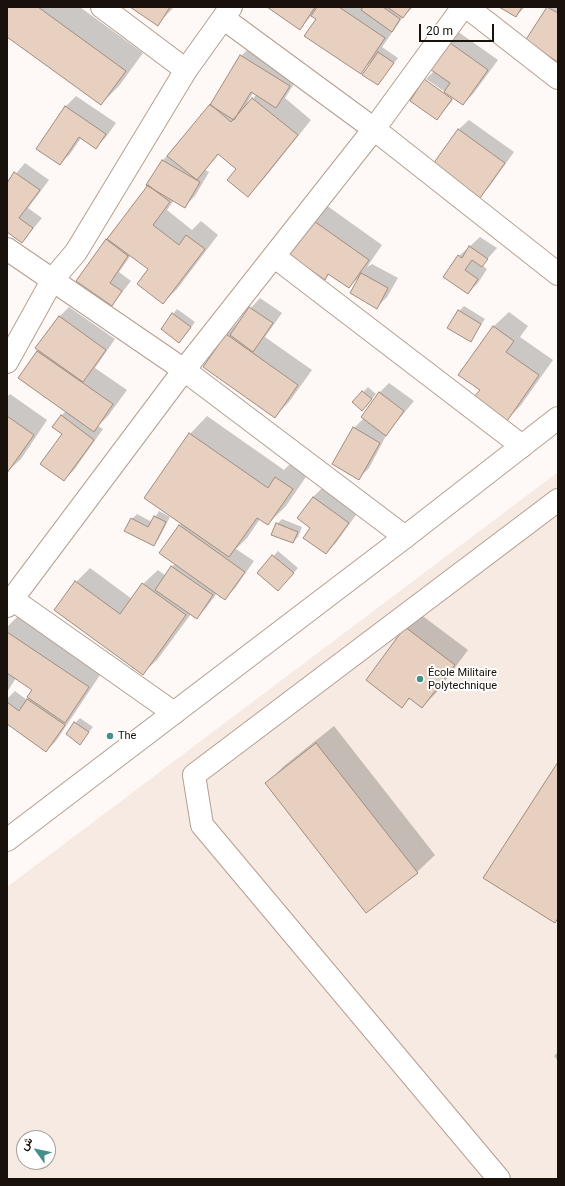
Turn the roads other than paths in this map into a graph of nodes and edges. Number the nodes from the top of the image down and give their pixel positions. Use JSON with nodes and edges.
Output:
{"nodes":[{"id":1,"x":102,"y":7,"type":"edge"},
{"id":2,"x":463,"y":7,"type":"edge"},
{"id":3,"x":466,"y":7,"type":"edge"},
{"id":4,"x":227,"y":12,"type":"edge"},
{"id":5,"x":186,"y":70,"type":"junction"},
{"id":6,"x":558,"y":78,"type":"edge"},
{"id":7,"x":374,"y":129,"type":"junction"},
{"id":8,"x":7,"y":249,"type":"edge"},
{"id":9,"x":275,"y":257,"type":"junction"},
{"id":10,"x":558,"y":274,"type":"edge"},
{"id":11,"x":53,"y":279,"type":"junction"},
{"id":12,"x":7,"y":360,"type":"edge"},
{"id":13,"x":184,"y":370,"type":"junction"},
{"id":14,"x":558,"y":418,"type":"edge"},
{"id":15,"x":522,"y":446,"type":"junction"},
{"id":16,"x":558,"y":500,"type":"edge"},
{"id":17,"x":405,"y":537,"type":"junction"},
{"id":18,"x":9,"y":602,"type":"edge"},
{"id":19,"x":174,"y":713,"type":"junction"},
{"id":20,"x":7,"y":840,"type":"edge"},
{"id":21,"x":499,"y":1179,"type":"edge"}],
"edges":[{"from":1,"to":5,"type":"street"},
{"from":2,"to":7,"type":"street"},
{"from":3,"to":6,"type":"street"},
{"from":4,"to":5,"type":"street"},
{"from":4,"to":7,"type":"street"},
{"from":5,"to":11,"type":"street"},
{"from":7,"to":9,"type":"street"},
{"from":7,"to":10,"type":"street"},
{"from":8,"to":11,"type":"street"},
{"from":9,"to":13,"type":"street"},
{"from":9,"to":15,"type":"street"},
{"from":11,"to":12,"type":"street"},
{"from":11,"to":13,"type":"street"},
{"from":13,"to":17,"type":"street"},
{"from":13,"to":18,"type":"street"},
{"from":14,"to":15,"type":"street"},
{"from":15,"to":17,"type":"street"},
{"from":16,"to":21,"type":"street"},
{"from":17,"to":19,"type":"street"},
{"from":18,"to":19,"type":"street"},
{"from":19,"to":20,"type":"street"}]}
